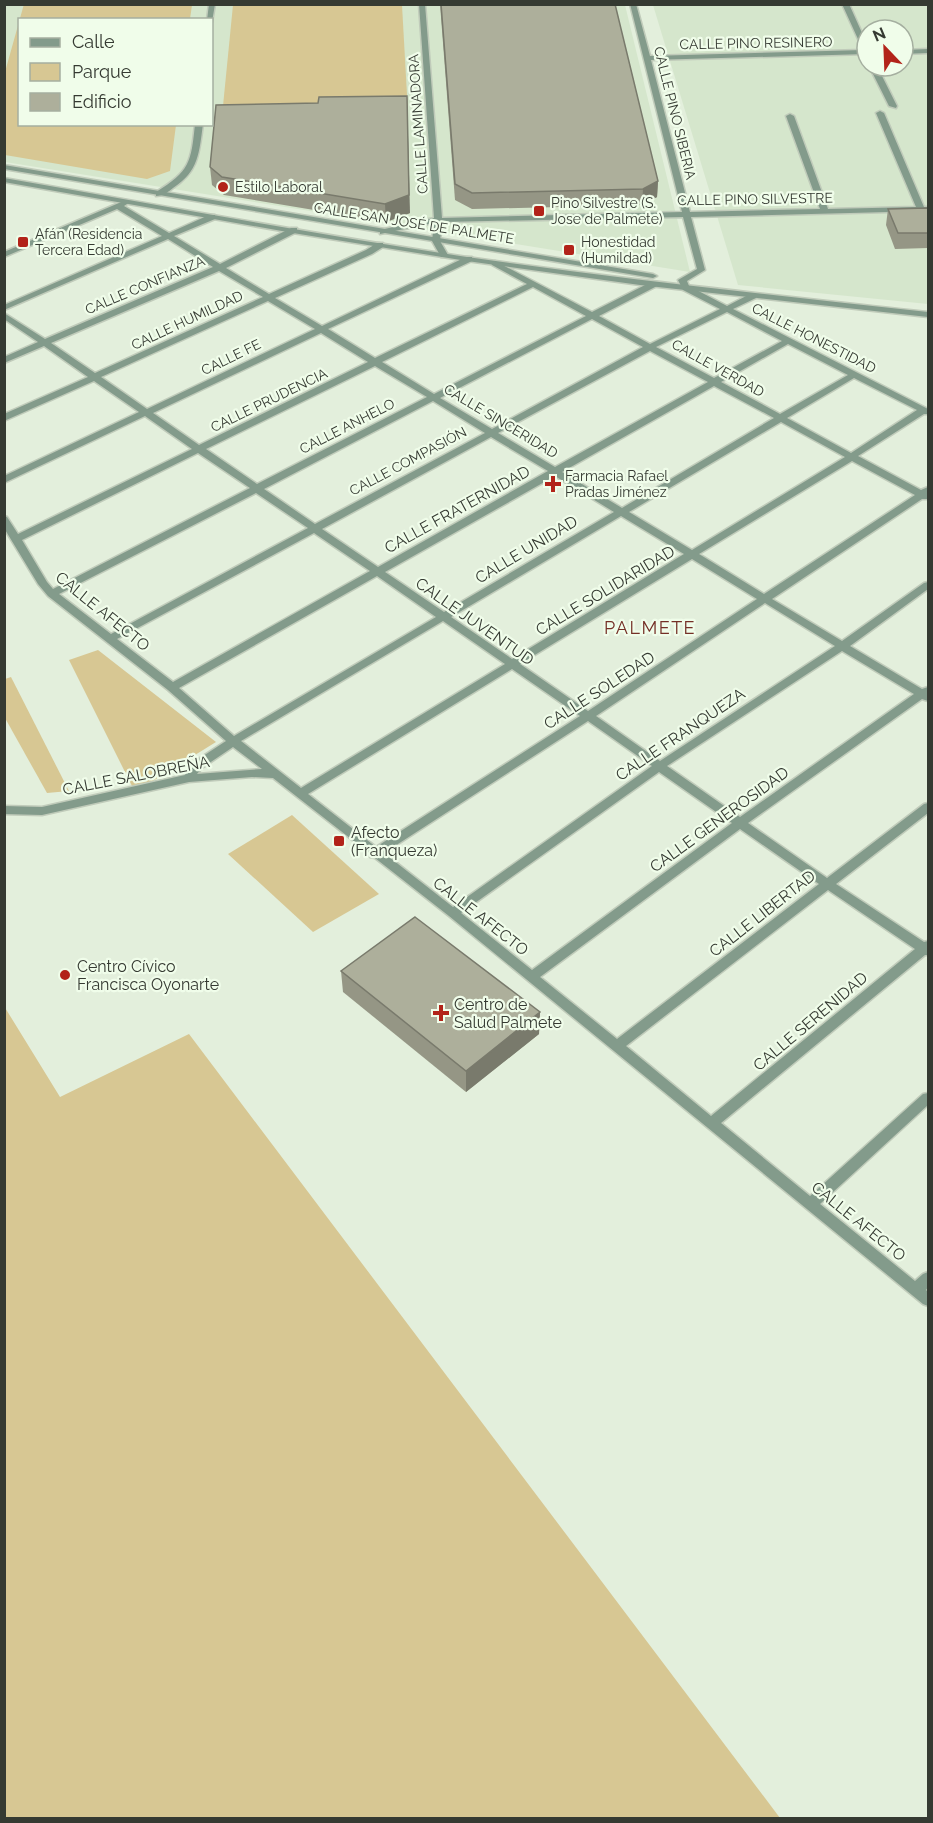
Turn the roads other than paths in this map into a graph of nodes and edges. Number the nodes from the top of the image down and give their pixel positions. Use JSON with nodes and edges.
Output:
{"nodes":[{"id":1,"x":422,"y":4,"type":"edge"},
{"id":2,"x":633,"y":4,"type":"edge"},
{"id":3,"x":845,"y":4,"type":"edge"},
{"id":4,"x":855,"y":26,"type":"edge"},
{"id":5,"x":855,"y":52,"type":"edge"},
{"id":6,"x":646,"y":57,"type":"junction"},
{"id":7,"x":879,"y":78,"type":"edge"},
{"id":8,"x":893,"y":106,"type":"dead end"},
{"id":9,"x":880,"y":113,"type":"dead end"},
{"id":10,"x":790,"y":116,"type":"dead end"},
{"id":11,"x":199,"y":126,"type":"edge"},
{"id":12,"x":4,"y":167,"type":"edge"},
{"id":13,"x":4,"y":180,"type":"edge"},
{"id":14,"x":159,"y":194,"type":"junction"},
{"id":15,"x":124,"y":204,"type":"junction"},
{"id":16,"x":222,"y":205,"type":"junction"},
{"id":17,"x":925,"y":209,"type":"edge"},
{"id":18,"x":825,"y":211,"type":"junction"},
{"id":19,"x":687,"y":214,"type":"junction"},
{"id":20,"x":212,"y":217,"type":"junction"},
{"id":21,"x":438,"y":220,"type":"junction"},
{"id":22,"x":294,"y":230,"type":"junction"},
{"id":23,"x":383,"y":232,"type":"junction"},
{"id":24,"x":170,"y":237,"type":"junction"},
{"id":25,"x":436,"y":241,"type":"junction"},
{"id":26,"x":380,"y":245,"type":"junction"},
{"id":27,"x":4,"y":255,"type":"edge"},
{"id":28,"x":444,"y":255,"type":"junction"},
{"id":29,"x":469,"y":259,"type":"junction"},
{"id":30,"x":495,"y":263,"type":"junction"},
{"id":31,"x":219,"y":268,"type":"junction"},
{"id":32,"x":533,"y":284,"type":"junction"},
{"id":33,"x":654,"y":284,"type":"junction"},
{"id":34,"x":684,"y":284,"type":"junction"},
{"id":35,"x":753,"y":296,"type":"junction"},
{"id":36,"x":270,"y":297,"type":"junction"},
{"id":37,"x":784,"y":299,"type":"junction"},
{"id":38,"x":4,"y":308,"type":"edge"},
{"id":39,"x":728,"y":309,"type":"junction"},
{"id":40,"x":4,"y":315,"type":"edge"},
{"id":41,"x":593,"y":315,"type":"junction"},
{"id":42,"x":928,"y":315,"type":"edge"},
{"id":43,"x":321,"y":328,"type":"junction"},
{"id":44,"x":789,"y":340,"type":"junction"},
{"id":45,"x":45,"y":342,"type":"junction"},
{"id":46,"x":650,"y":347,"type":"junction"},
{"id":47,"x":4,"y":360,"type":"edge"},
{"id":48,"x":377,"y":362,"type":"junction"},
{"id":49,"x":855,"y":374,"type":"junction"},
{"id":50,"x":95,"y":377,"type":"junction"},
{"id":51,"x":715,"y":382,"type":"junction"},
{"id":52,"x":435,"y":397,"type":"junction"},
{"id":53,"x":926,"y":411,"type":"edge"},
{"id":54,"x":148,"y":412,"type":"junction"},
{"id":55,"x":780,"y":417,"type":"junction"},
{"id":56,"x":4,"y":418,"type":"edge"},
{"id":57,"x":492,"y":432,"type":"junction"},
{"id":58,"x":200,"y":449,"type":"junction"},
{"id":59,"x":851,"y":457,"type":"junction"},
{"id":60,"x":556,"y":471,"type":"junction"},
{"id":61,"x":4,"y":480,"type":"edge"},
{"id":62,"x":255,"y":488,"type":"junction"},
{"id":63,"x":926,"y":494,"type":"edge"},
{"id":64,"x":621,"y":511,"type":"junction"},
{"id":65,"x":4,"y":519,"type":"edge"},
{"id":66,"x":313,"y":528,"type":"junction"},
{"id":67,"x":16,"y":539,"type":"junction"},
{"id":68,"x":693,"y":554,"type":"junction"},
{"id":69,"x":377,"y":571,"type":"junction"},
{"id":70,"x":928,"y":585,"type":"edge"},
{"id":71,"x":52,"y":594,"type":"junction"},
{"id":72,"x":765,"y":598,"type":"junction"},
{"id":73,"x":444,"y":617,"type":"junction"},
{"id":74,"x":110,"y":639,"type":"junction"},
{"id":75,"x":842,"y":645,"type":"junction"},
{"id":76,"x":511,"y":664,"type":"junction"},
{"id":77,"x":172,"y":687,"type":"junction"},
{"id":78,"x":926,"y":694,"type":"edge"},
{"id":79,"x":588,"y":716,"type":"junction"},
{"id":80,"x":233,"y":741,"type":"junction"},
{"id":81,"x":658,"y":767,"type":"junction"},
{"id":82,"x":275,"y":774,"type":"junction"},
{"id":83,"x":189,"y":778,"type":"junction"},
{"id":84,"x":301,"y":793,"type":"junction"},
{"id":85,"x":928,"y":807,"type":"edge"},
{"id":86,"x":4,"y":810,"type":"edge"},
{"id":87,"x":740,"y":823,"type":"junction"},
{"id":88,"x":374,"y":854,"type":"junction"},
{"id":89,"x":826,"y":883,"type":"junction"},
{"id":90,"x":453,"y":914,"type":"junction"},
{"id":91,"x":927,"y":948,"type":"edge"},
{"id":92,"x":531,"y":977,"type":"junction"},
{"id":93,"x":617,"y":1046,"type":"junction"},
{"id":94,"x":928,"y":1098,"type":"edge"},
{"id":95,"x":712,"y":1123,"type":"junction"},
{"id":96,"x":811,"y":1203,"type":"junction"},
{"id":97,"x":928,"y":1278,"type":"edge"},
{"id":98,"x":916,"y":1290,"type":"junction"},
{"id":99,"x":928,"y":1300,"type":"edge"}],
"edges":[{"from":1,"to":21,"type":"street","name":"CALLE LAMINADORA"},
{"from":2,"to":6,"type":"street","name":"CALLE PINO SIBERIA"},
{"from":3,"to":4,"type":"street"},
{"from":5,"to":6,"type":"street","name":"CALLE PINO RESINERO"},
{"from":6,"to":19,"type":"street","name":"CALLE PINO SIBERIA"},
{"from":7,"to":8,"type":"street"},
{"from":9,"to":17,"type":"street"},
{"from":10,"to":18,"type":"street"},
{"from":11,"to":14,"type":"street"},
{"from":12,"to":14,"type":"street","name":"CALLE SAN JOSÉ DE PALMETE"},
{"from":13,"to":15,"type":"street","name":"CALLE SAN JOSÉ DE PALMETE"},
{"from":14,"to":15,"type":"street"},
{"from":14,"to":16,"type":"street","name":"CALLE SAN JOSÉ DE PALMETE"},
{"from":15,"to":16,"type":"street"},
{"from":15,"to":20,"type":"street","name":"CALLE SAN JOSÉ DE PALMETE"},
{"from":15,"to":24,"type":"street","name":"CALLE SINCERIDAD"},
{"from":15,"to":27,"type":"street"},
{"from":16,"to":23,"type":"street","name":"CALLE SAN JOSÉ DE PALMETE"},
{"from":17,"to":18,"type":"street","name":"CALLE PINO SILVESTRE"},
{"from":18,"to":19,"type":"street","name":"CALLE PINO SILVESTRE"},
{"from":19,"to":21,"type":"street","name":"CALLE PINO SILVESTRE"},
{"from":19,"to":34,"type":"street","name":"CALLE PINO SIBERIA"},
{"from":20,"to":22,"type":"street","name":"CALLE SAN JOSÉ DE PALMETE"},
{"from":20,"to":24,"type":"street"},
{"from":21,"to":23,"type":"street","name":"CALLE PINO SILVESTRE"},
{"from":21,"to":25,"type":"street","name":"CALLE LAMINADORA"},
{"from":22,"to":26,"type":"street","name":"CALLE SAN JOSÉ DE PALMETE"},
{"from":22,"to":31,"type":"street","name":"CALLE CONFIANZA"},
{"from":23,"to":25,"type":"street","name":"CALLE SAN JOSÉ DE PALMETE"},
{"from":24,"to":31,"type":"street","name":"CALLE SINCERIDAD"},
{"from":24,"to":38,"type":"street"},
{"from":25,"to":28,"type":"street"},
{"from":25,"to":34,"type":"street","name":"CALLE SAN JOSÉ DE PALMETE"},
{"from":26,"to":28,"type":"street","name":"CALLE SAN JOSÉ DE PALMETE"},
{"from":26,"to":36,"type":"street","name":"CALLE HUMILDAD"},
{"from":28,"to":29,"type":"street","name":"CALLE SAN JOSÉ DE PALMETE"},
{"from":29,"to":30,"type":"street","name":"CALLE SAN JOSÉ DE PALMETE"},
{"from":29,"to":43,"type":"street","name":"CALLE FE"},
{"from":30,"to":32,"type":"street","name":"CALLE VERDAD"},
{"from":30,"to":33,"type":"street","name":"CALLE SAN JOSÉ DE PALMETE"},
{"from":31,"to":36,"type":"street","name":"CALLE SINCERIDAD"},
{"from":31,"to":45,"type":"street","name":"CALLE CONFIANZA"},
{"from":32,"to":41,"type":"street","name":"CALLE VERDAD"},
{"from":32,"to":48,"type":"street","name":"CALLE PRUDENCIA"},
{"from":33,"to":34,"type":"street","name":"CALLE SAN JOSÉ DE PALMETE"},
{"from":33,"to":41,"type":"street","name":"CALLE ANHELO"},
{"from":34,"to":35,"type":"street","name":"CALLE SAN JOSÉ DE PALMETE"},
{"from":34,"to":37,"type":"street","name":"CALLE SAN JOSÉ DE PALMETE"},
{"from":34,"to":39,"type":"street","name":"CALLE HONESTIDAD"},
{"from":35,"to":37,"type":"street","name":"CALLE SAN JOSÉ DE PALMETE"},
{"from":35,"to":39,"type":"street","name":"CALLE COMPASIÓN"},
{"from":36,"to":43,"type":"street","name":"CALLE SINCERIDAD"},
{"from":36,"to":50,"type":"street","name":"CALLE HUMILDAD"},
{"from":37,"to":42,"type":"street","name":"CALLE SAN JOSÉ DE PALMETE"},
{"from":39,"to":44,"type":"street","name":"CALLE HONESTIDAD"},
{"from":39,"to":46,"type":"street","name":"CALLE COMPASIÓN"},
{"from":40,"to":45,"type":"street","name":"CALLE JUVENTUD"},
{"from":41,"to":46,"type":"street","name":"CALLE VERDAD"},
{"from":41,"to":52,"type":"street","name":"CALLE ANHELO"},
{"from":43,"to":48,"type":"street","name":"CALLE SINCERIDAD"},
{"from":43,"to":54,"type":"street","name":"CALLE FE"},
{"from":44,"to":49,"type":"street","name":"CALLE HONESTIDAD"},
{"from":44,"to":51,"type":"street","name":"CALLE FRATERNIDAD"},
{"from":45,"to":47,"type":"street","name":"CALLE CONFIANZA"},
{"from":45,"to":50,"type":"street","name":"CALLE JUVENTUD"},
{"from":46,"to":51,"type":"street","name":"CALLE VERDAD"},
{"from":46,"to":57,"type":"street","name":"CALLE COMPASIÓN"},
{"from":48,"to":52,"type":"street","name":"CALLE SINCERIDAD"},
{"from":48,"to":58,"type":"street","name":"CALLE PRUDENCIA"},
{"from":49,"to":53,"type":"street","name":"CALLE HONESTIDAD"},
{"from":49,"to":55,"type":"street","name":"CALLE UNIDAD"},
{"from":50,"to":54,"type":"street","name":"CALLE JUVENTUD"},
{"from":50,"to":56,"type":"street","name":"CALLE HUMILDAD"},
{"from":51,"to":55,"type":"street","name":"CALLE VERDAD"},
{"from":51,"to":60,"type":"street","name":"CALLE FRATERNIDAD"},
{"from":52,"to":57,"type":"street","name":"CALLE SINCERIDAD"},
{"from":52,"to":62,"type":"street","name":"CALLE ANHELO"},
{"from":53,"to":59,"type":"street","name":"CALLE SOLIDARIDAD"},
{"from":54,"to":58,"type":"street","name":"CALLE JUVENTUD"},
{"from":54,"to":61,"type":"street","name":"CALLE FE"},
{"from":55,"to":59,"type":"street","name":"CALLE VERDAD"},
{"from":55,"to":64,"type":"street","name":"CALLE UNIDAD"},
{"from":57,"to":60,"type":"street","name":"CALLE SINCERIDAD"},
{"from":57,"to":66,"type":"street","name":"CALLE COMPASIÓN"},
{"from":58,"to":62,"type":"street","name":"CALLE JUVENTUD"},
{"from":58,"to":67,"type":"street","name":"CALLE PRUDENCIA"},
{"from":59,"to":63,"type":"street","name":"CALLE VERDAD"},
{"from":59,"to":68,"type":"street","name":"CALLE SOLIDARIDAD"},
{"from":60,"to":64,"type":"street","name":"CALLE SINCERIDAD"},
{"from":60,"to":69,"type":"street","name":"CALLE FRATERNIDAD"},
{"from":62,"to":66,"type":"street","name":"CALLE JUVENTUD"},
{"from":62,"to":71,"type":"street","name":"CALLE ANHELO"},
{"from":63,"to":72,"type":"street","name":"CALLE SOLEDAD"},
{"from":64,"to":68,"type":"street","name":"CALLE SINCERIDAD"},
{"from":64,"to":73,"type":"street","name":"CALLE UNIDAD"},
{"from":65,"to":67,"type":"street","name":"CALLE AFECTO"},
{"from":66,"to":69,"type":"street","name":"CALLE JUVENTUD"},
{"from":66,"to":74,"type":"street","name":"CALLE COMPASIÓN"},
{"from":67,"to":71,"type":"street","name":"CALLE AFECTO"},
{"from":68,"to":72,"type":"street","name":"CALLE SINCERIDAD"},
{"from":68,"to":76,"type":"street","name":"CALLE SOLIDARIDAD"},
{"from":69,"to":73,"type":"street","name":"CALLE JUVENTUD"},
{"from":69,"to":77,"type":"street","name":"CALLE FRATERNIDAD"},
{"from":70,"to":75,"type":"street","name":"CALLE FRANQUEZA"},
{"from":71,"to":74,"type":"street","name":"CALLE AFECTO"},
{"from":72,"to":75,"type":"street","name":"CALLE SINCERIDAD"},
{"from":72,"to":79,"type":"street","name":"CALLE SOLEDAD"},
{"from":73,"to":76,"type":"street","name":"CALLE JUVENTUD"},
{"from":73,"to":80,"type":"street","name":"CALLE UNIDAD"},
{"from":74,"to":77,"type":"street","name":"CALLE AFECTO"},
{"from":75,"to":78,"type":"street","name":"CALLE SINCERIDAD"},
{"from":75,"to":81,"type":"street","name":"CALLE FRANQUEZA"},
{"from":76,"to":79,"type":"street","name":"CALLE JUVENTUD"},
{"from":76,"to":84,"type":"street","name":"CALLE SOLIDARIDAD"},
{"from":77,"to":80,"type":"street","name":"CALLE AFECTO"},
{"from":78,"to":87,"type":"street","name":"CALLE GENEROSIDAD"},
{"from":79,"to":81,"type":"street","name":"CALLE JUVENTUD"},
{"from":79,"to":88,"type":"street","name":"CALLE SOLEDAD"},
{"from":80,"to":82,"type":"street","name":"CALLE AFECTO"},
{"from":80,"to":83,"type":"street","name":"CALLE UNIDAD"},
{"from":81,"to":87,"type":"street","name":"CALLE JUVENTUD"},
{"from":81,"to":90,"type":"street","name":"CALLE FRANQUEZA"},
{"from":82,"to":83,"type":"street","name":"CALLE SALOBREÑA"},
{"from":82,"to":84,"type":"street","name":"CALLE AFECTO"},
{"from":83,"to":86,"type":"street","name":"CALLE SALOBREÑA"},
{"from":84,"to":88,"type":"street","name":"CALLE AFECTO"},
{"from":85,"to":89,"type":"street","name":"CALLE LIBERTAD"},
{"from":87,"to":89,"type":"street","name":"CALLE JUVENTUD"},
{"from":87,"to":92,"type":"street","name":"CALLE GENEROSIDAD"},
{"from":88,"to":90,"type":"street","name":"CALLE AFECTO"},
{"from":89,"to":91,"type":"street","name":"CALLE JUVENTUD"},
{"from":89,"to":93,"type":"street","name":"CALLE LIBERTAD"},
{"from":90,"to":92,"type":"street","name":"CALLE AFECTO"},
{"from":91,"to":95,"type":"street","name":"CALLE SERENIDAD"},
{"from":92,"to":93,"type":"street","name":"CALLE AFECTO"},
{"from":93,"to":95,"type":"street","name":"CALLE AFECTO"},
{"from":94,"to":96,"type":"street"},
{"from":95,"to":96,"type":"street","name":"CALLE AFECTO"},
{"from":96,"to":98,"type":"street","name":"CALLE AFECTO"},
{"from":97,"to":98,"type":"street"},
{"from":98,"to":99,"type":"street","name":"CALLE AFECTO"}]}
